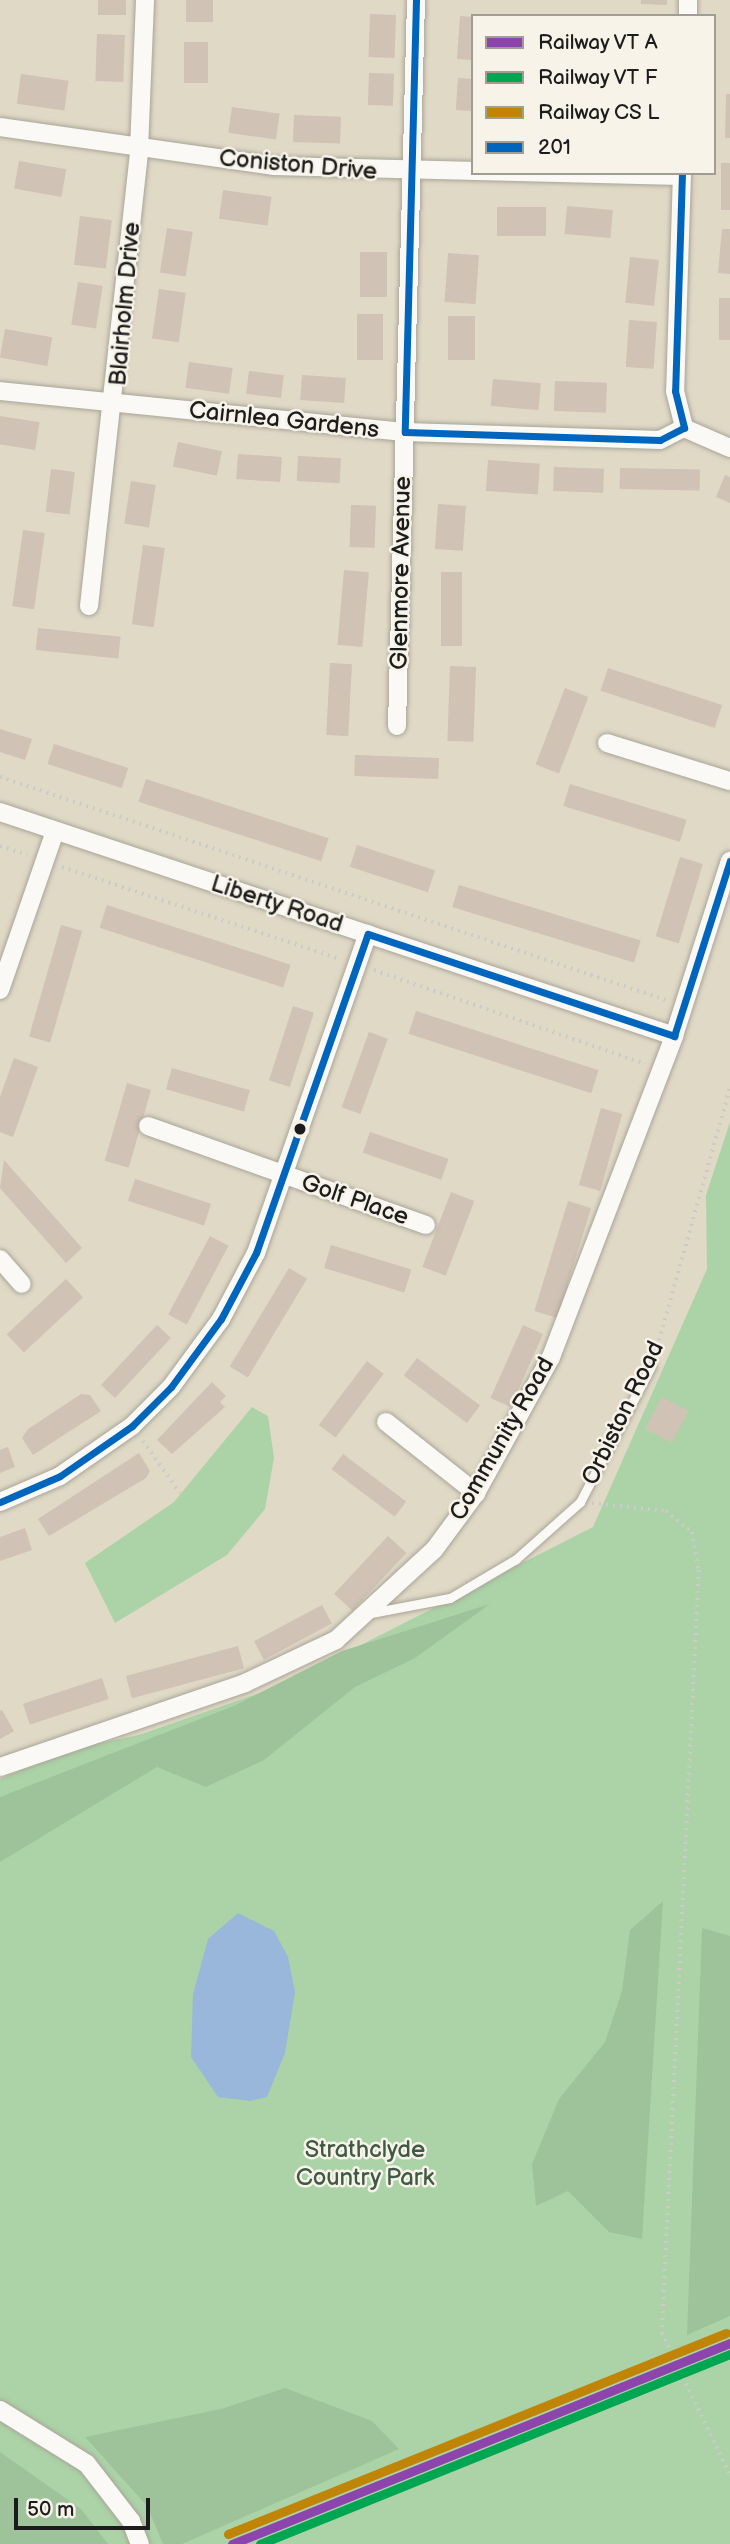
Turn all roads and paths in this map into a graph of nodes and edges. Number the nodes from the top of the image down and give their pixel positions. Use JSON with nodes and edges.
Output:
{"nodes":[{"id":1,"x":145,"y":0,"type":"edge"},
{"id":2,"x":416,"y":0,"type":"edge"},
{"id":3,"x":0,"y":127,"type":"edge"},
{"id":4,"x":139,"y":150,"type":"junction"},
{"id":5,"x":411,"y":174,"type":"junction"},
{"id":6,"x":471,"y":174,"type":"edge"},
{"id":7,"x":682,"y":175,"type":"edge"},
{"id":8,"x":0,"y":391,"type":"edge"},
{"id":9,"x":116,"y":402,"type":"junction"},
{"id":10,"x":684,"y":428,"type":"junction"},
{"id":11,"x":405,"y":432,"type":"junction"},
{"id":12,"x":730,"y":448,"type":"edge"},
{"id":13,"x":89,"y":606,"type":"dead end"},
{"id":14,"x":397,"y":726,"type":"dead end"},
{"id":15,"x":607,"y":743,"type":"dead end"},
{"id":16,"x":0,"y":777,"type":"edge"},
{"id":17,"x":730,"y":781,"type":"edge"},
{"id":18,"x":0,"y":812,"type":"edge"},
{"id":19,"x":55,"y":831,"type":"junction"},
{"id":20,"x":0,"y":846,"type":"edge"},
{"id":21,"x":45,"y":861,"type":"junction"},
{"id":22,"x":730,"y":861,"type":"edge"},
{"id":23,"x":368,"y":934,"type":"junction"},
{"id":24,"x":357,"y":964,"type":"junction"},
{"id":25,"x":0,"y":990,"type":"edge"},
{"id":26,"x":684,"y":1006,"type":"junction"},
{"id":27,"x":674,"y":1036,"type":"junction"},
{"id":28,"x":662,"y":1070,"type":"junction"},
{"id":29,"x":730,"y":1087,"type":"edge"},
{"id":30,"x":148,"y":1126,"type":"dead end"},
{"id":31,"x":283,"y":1175,"type":"junction"},
{"id":32,"x":426,"y":1225,"type":"dead end"},
{"id":33,"x":0,"y":1259,"type":"edge"},
{"id":34,"x":22,"y":1284,"type":"dead end"},
{"id":35,"x":650,"y":1366,"type":"joint"},
{"id":36,"x":386,"y":1422,"type":"dead end"},
{"id":37,"x":138,"y":1433,"type":"dead end"},
{"id":38,"x":180,"y":1493,"type":"dead end"},
{"id":39,"x":477,"y":1493,"type":"junction"},
{"id":40,"x":0,"y":1502,"type":"edge"},
{"id":41,"x":580,"y":1502,"type":"junction"},
{"id":42,"x":369,"y":1613,"type":"junction"},
{"id":43,"x":0,"y":1767,"type":"edge"},
{"id":44,"x":0,"y":2410,"type":"edge"},
{"id":45,"x":730,"y":2475,"type":"edge"},
{"id":46,"x":140,"y":2544,"type":"edge"}],
"edges":[{"from":1,"to":4,"type":"street","name":"Blairholm Drive"},
{"from":2,"to":5,"type":"street","name":"Glenmore Avenue"},
{"from":3,"to":4,"type":"street","name":"Coniston Drive"},
{"from":4,"to":5,"type":"street","name":"Coniston Drive"},
{"from":4,"to":9,"type":"street","name":"Blairholm Drive"},
{"from":5,"to":6,"type":"street","name":"Coniston Drive"},
{"from":5,"to":11,"type":"street","name":"Glenmore Avenue"},
{"from":7,"to":10,"type":"street"},
{"from":8,"to":9,"type":"street","name":"Cairnlea Gardens"},
{"from":9,"to":11,"type":"street","name":"Cairnlea Gardens"},
{"from":9,"to":13,"type":"street","name":"Blairholm Drive"},
{"from":10,"to":11,"type":"street","name":"Cairnlea Gardens"},
{"from":10,"to":12,"type":"street"},
{"from":11,"to":14,"type":"street","name":"Glenmore Avenue"},
{"from":15,"to":17,"type":"street"},
{"from":16,"to":26,"type":"path"},
{"from":18,"to":19,"type":"street","name":"Liberty Road"},
{"from":19,"to":21,"type":"street"},
{"from":19,"to":23,"type":"street","name":"Liberty Road"},
{"from":20,"to":21,"type":"path"},
{"from":21,"to":24,"type":"path"},
{"from":21,"to":25,"type":"street"},
{"from":22,"to":26,"type":"street","name":"Community Road"},
{"from":23,"to":24,"type":"street"},
{"from":23,"to":27,"type":"street","name":"Liberty Road"},
{"from":24,"to":28,"type":"path"},
{"from":24,"to":31,"type":"street"},
{"from":26,"to":27,"type":"street","name":"Community Road"},
{"from":27,"to":28,"type":"street","name":"Community Road"},
{"from":28,"to":39,"type":"street","name":"Community Road"},
{"from":29,"to":35,"type":"path","name":"Orbiston Road"},
{"from":30,"to":31,"type":"street","name":"Golf Place"},
{"from":31,"to":32,"type":"street","name":"Golf Place"},
{"from":31,"to":40,"type":"street"},
{"from":33,"to":34,"type":"street"},
{"from":35,"to":41,"type":"lane","name":"Orbiston Road"},
{"from":36,"to":39,"type":"street"},
{"from":37,"to":38,"type":"path"},
{"from":39,"to":42,"type":"street","name":"Community Road"},
{"from":41,"to":42,"type":"lane","name":"Orbiston Road"},
{"from":41,"to":45,"type":"path"},
{"from":42,"to":43,"type":"street","name":"Community Road"},
{"from":44,"to":46,"type":"street"}]}
